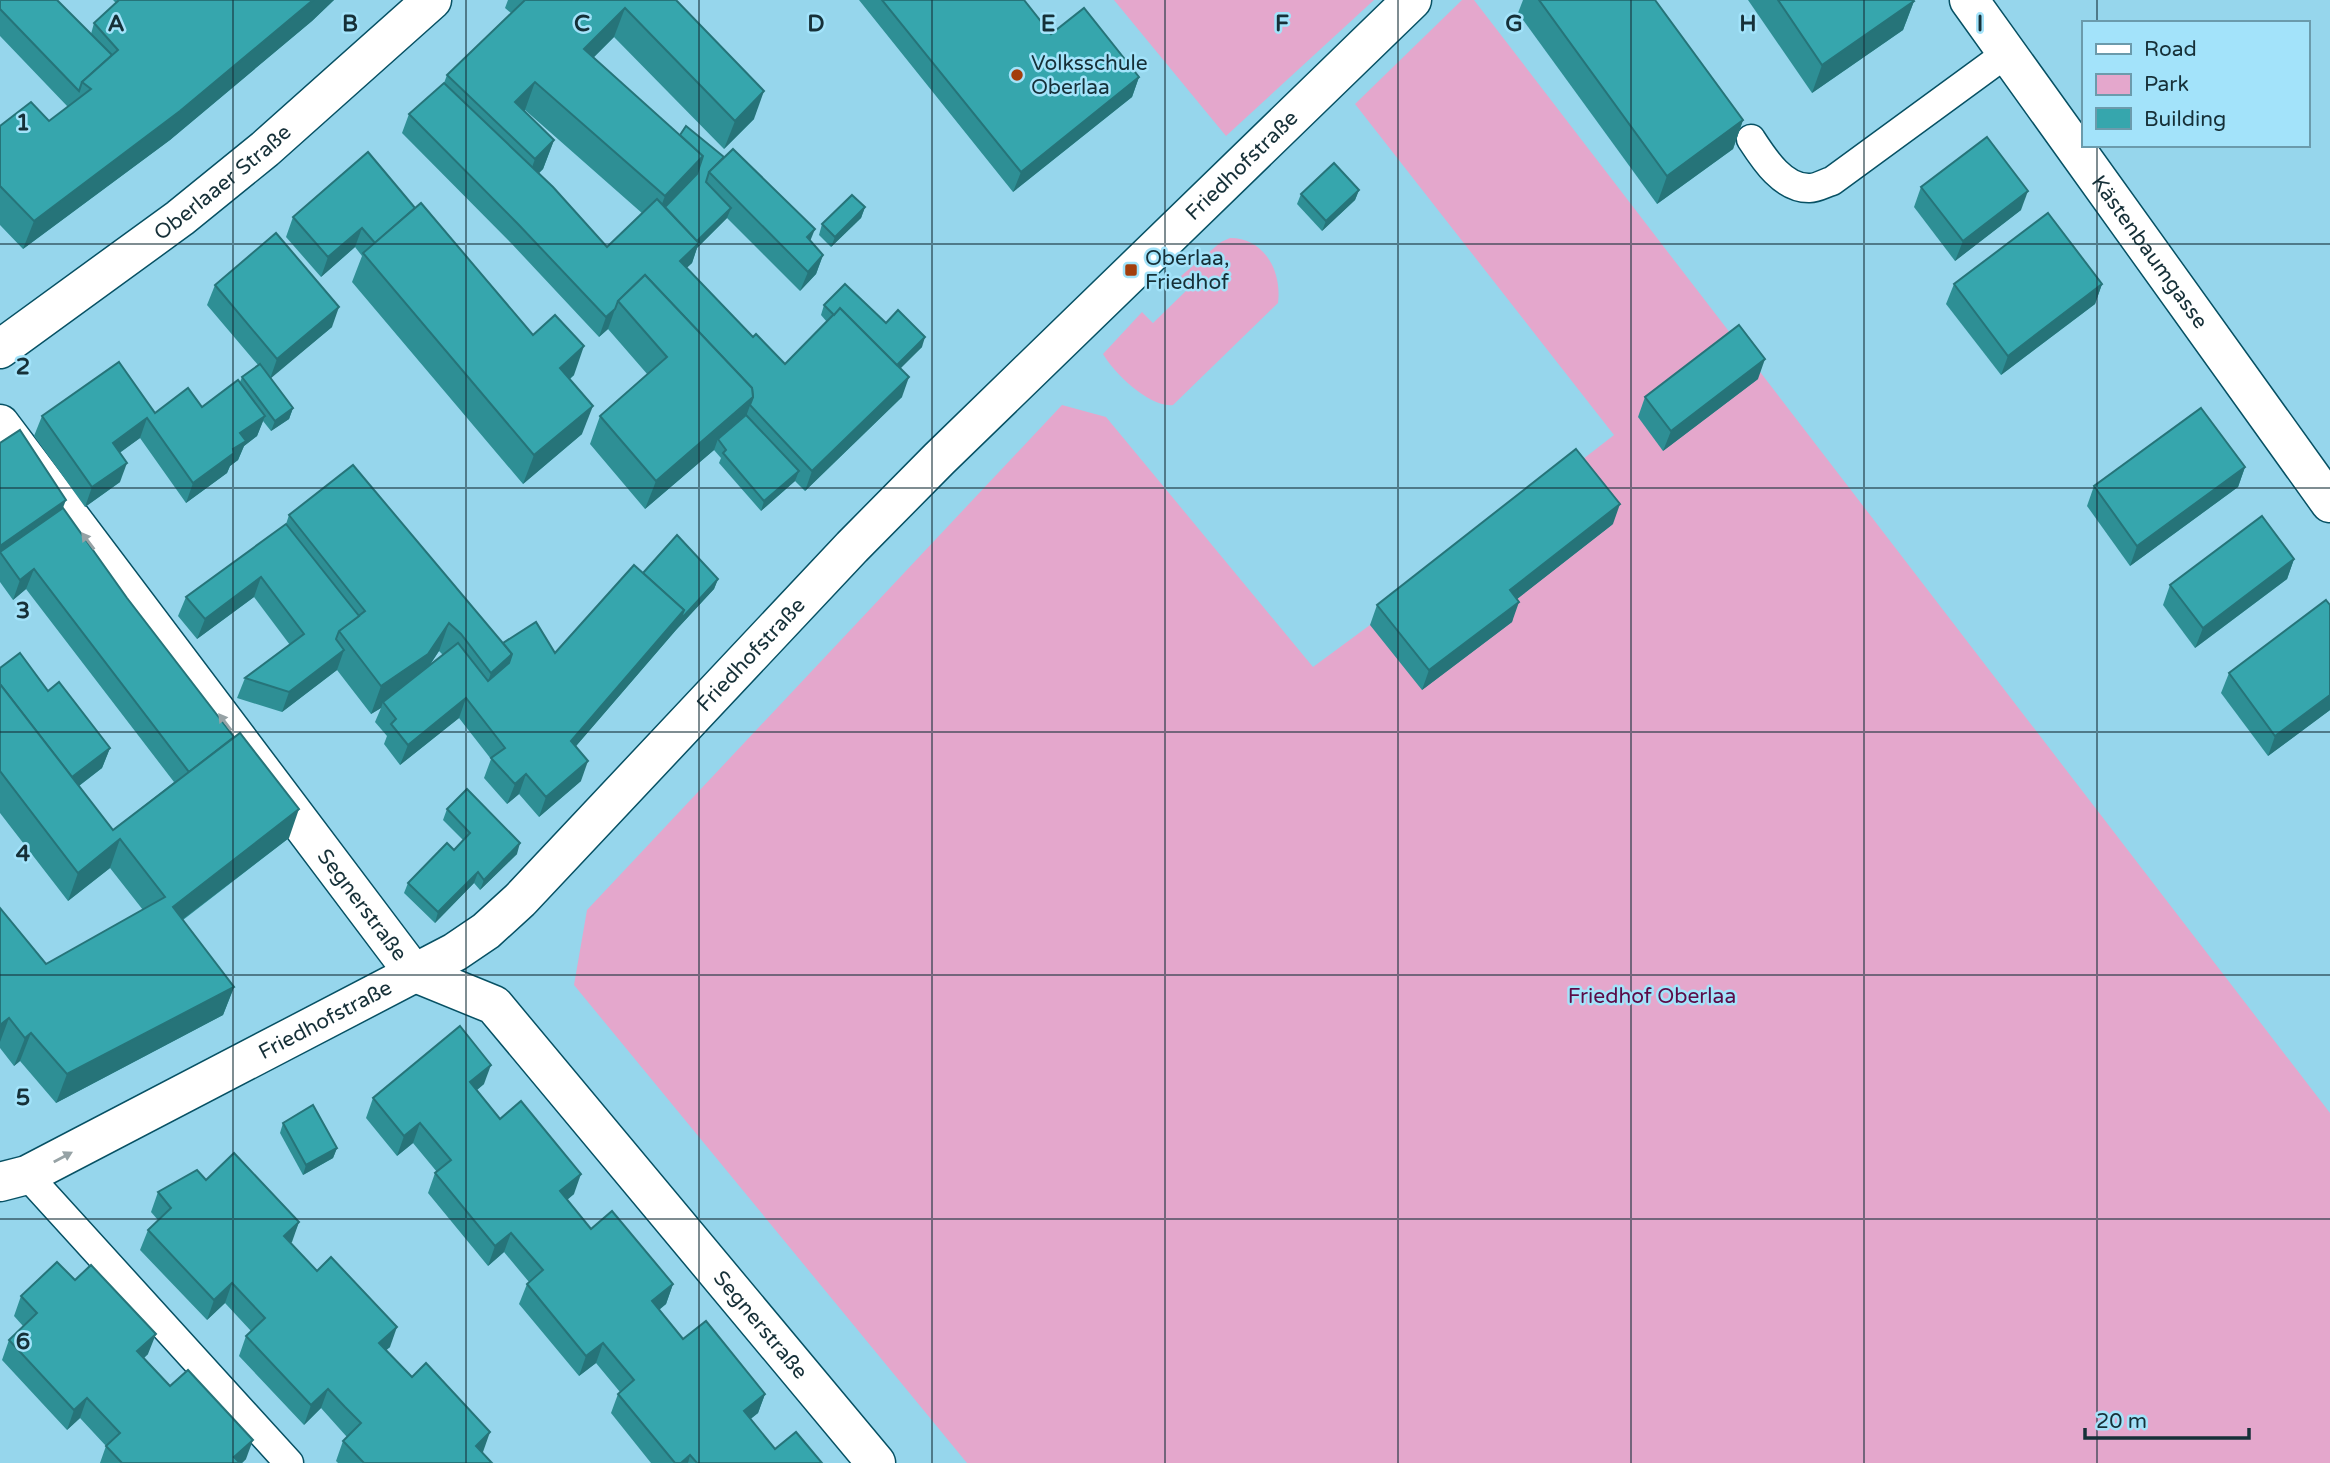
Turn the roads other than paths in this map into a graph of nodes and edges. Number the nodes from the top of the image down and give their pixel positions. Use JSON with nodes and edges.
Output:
{"nodes":[{"id":1,"x":432,"y":0,"type":"edge"},
{"id":2,"x":1412,"y":0,"type":"edge"},
{"id":3,"x":1969,"y":0,"type":"edge"},
{"id":4,"x":2007,"y":53,"type":"junction"},
{"id":5,"x":1751,"y":139,"type":"dead end"},
{"id":6,"x":0,"y":349,"type":"edge"},
{"id":7,"x":0,"y":424,"type":"edge"},
{"id":8,"x":2330,"y":503,"type":"edge"},
{"id":9,"x":413,"y":972,"type":"junction"},
{"id":10,"x":13,"y":1179,"type":"edge"},
{"id":11,"x":289,"y":1463,"type":"edge"},
{"id":12,"x":876,"y":1463,"type":"edge"}],
"edges":[{"from":1,"to":6,"type":"street","name":"Oberlaaer Straße"},
{"from":2,"to":9,"type":"street","name":"Friedhofstraße"},
{"from":3,"to":4,"type":"street","name":"Kästenbaumgasse"},
{"from":4,"to":5,"type":"lane"},
{"from":4,"to":8,"type":"street","name":"Kästenbaumgasse"},
{"from":9,"to":7,"type":"street","name":"Segnerstraße","one_way":true},
{"from":10,"to":9,"type":"street","name":"Friedhofstraße","one_way":true},
{"from":9,"to":12,"type":"street","name":"Segnerstraße"},
{"from":10,"to":11,"type":"lane"}]}
